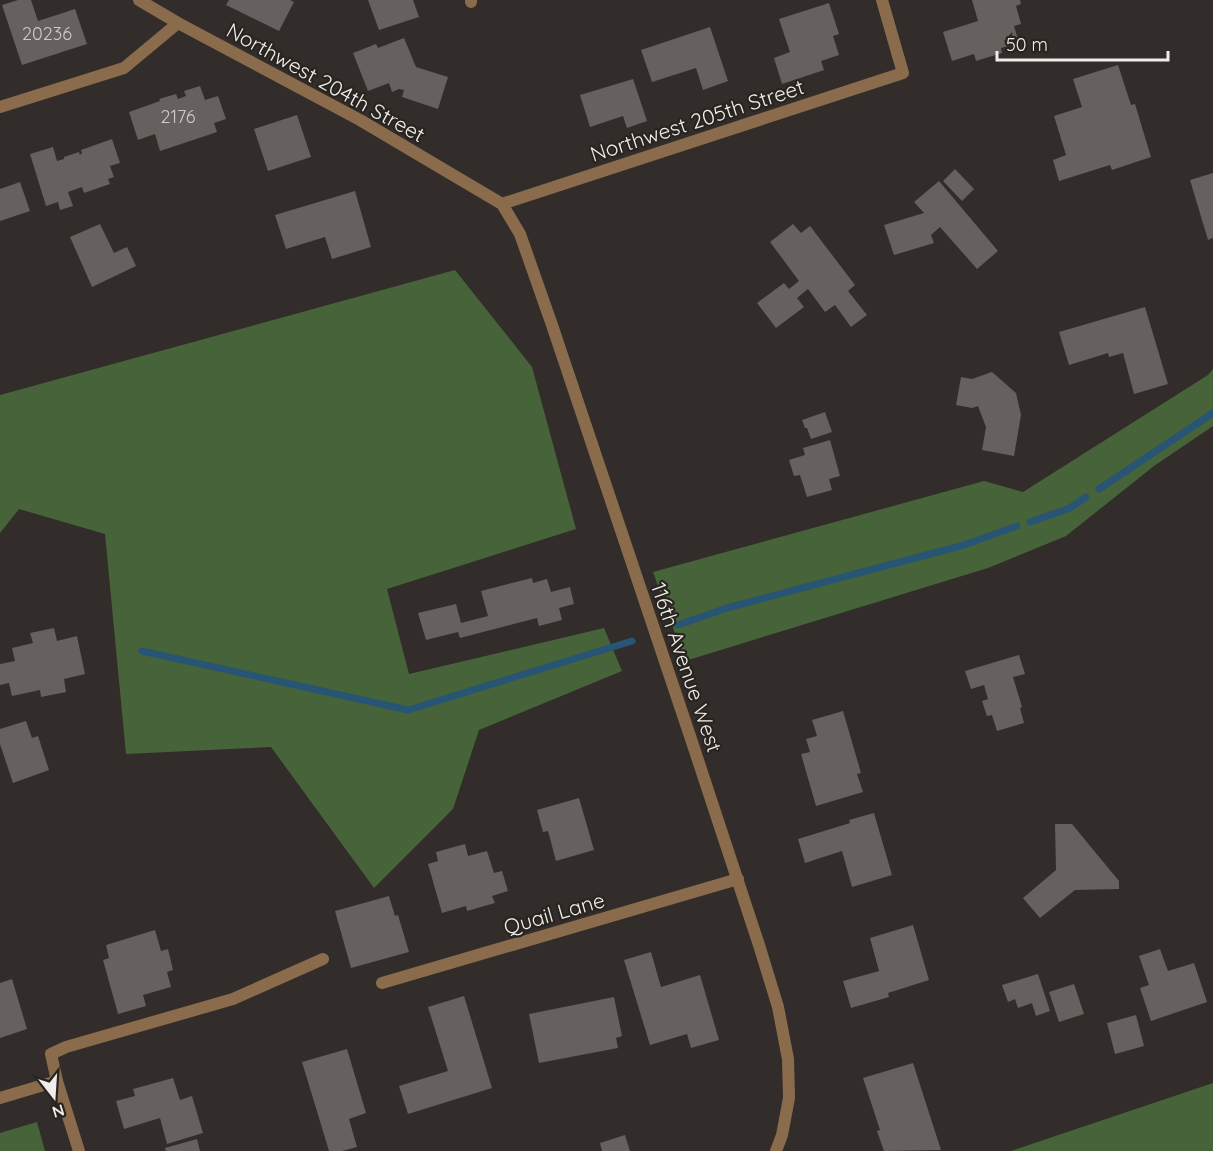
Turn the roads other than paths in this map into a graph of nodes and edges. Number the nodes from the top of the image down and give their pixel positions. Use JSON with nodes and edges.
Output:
{"nodes":[{"id":1,"x":139,"y":0,"type":"edge"},
{"id":2,"x":882,"y":0,"type":"edge"},
{"id":3,"x":178,"y":23,"type":"junction"},
{"id":4,"x":0,"y":107,"type":"edge"},
{"id":5,"x":502,"y":204,"type":"junction"},
{"id":6,"x":738,"y":879,"type":"junction"},
{"id":7,"x":324,"y":958,"type":"dead end"},
{"id":8,"x":382,"y":983,"type":"dead end"},
{"id":9,"x":57,"y":1081,"type":"junction"},
{"id":10,"x":0,"y":1098,"type":"edge"},
{"id":11,"x":80,"y":1151,"type":"edge"},
{"id":12,"x":776,"y":1151,"type":"edge"}],
"edges":[{"from":1,"to":3,"type":"street","name":"Northwest 204th Street"},
{"from":2,"to":5,"type":"street","name":"Northwest 205th Street"},
{"from":3,"to":4,"type":"street"},
{"from":3,"to":5,"type":"street","name":"Northwest 204th Street"},
{"from":5,"to":6,"type":"street","name":"116th Avenue West"},
{"from":6,"to":8,"type":"street","name":"Quail Lane"},
{"from":6,"to":12,"type":"street","name":"116th Avenue West"},
{"from":7,"to":9,"type":"street"},
{"from":9,"to":10,"type":"street"},
{"from":9,"to":11,"type":"street"}]}
